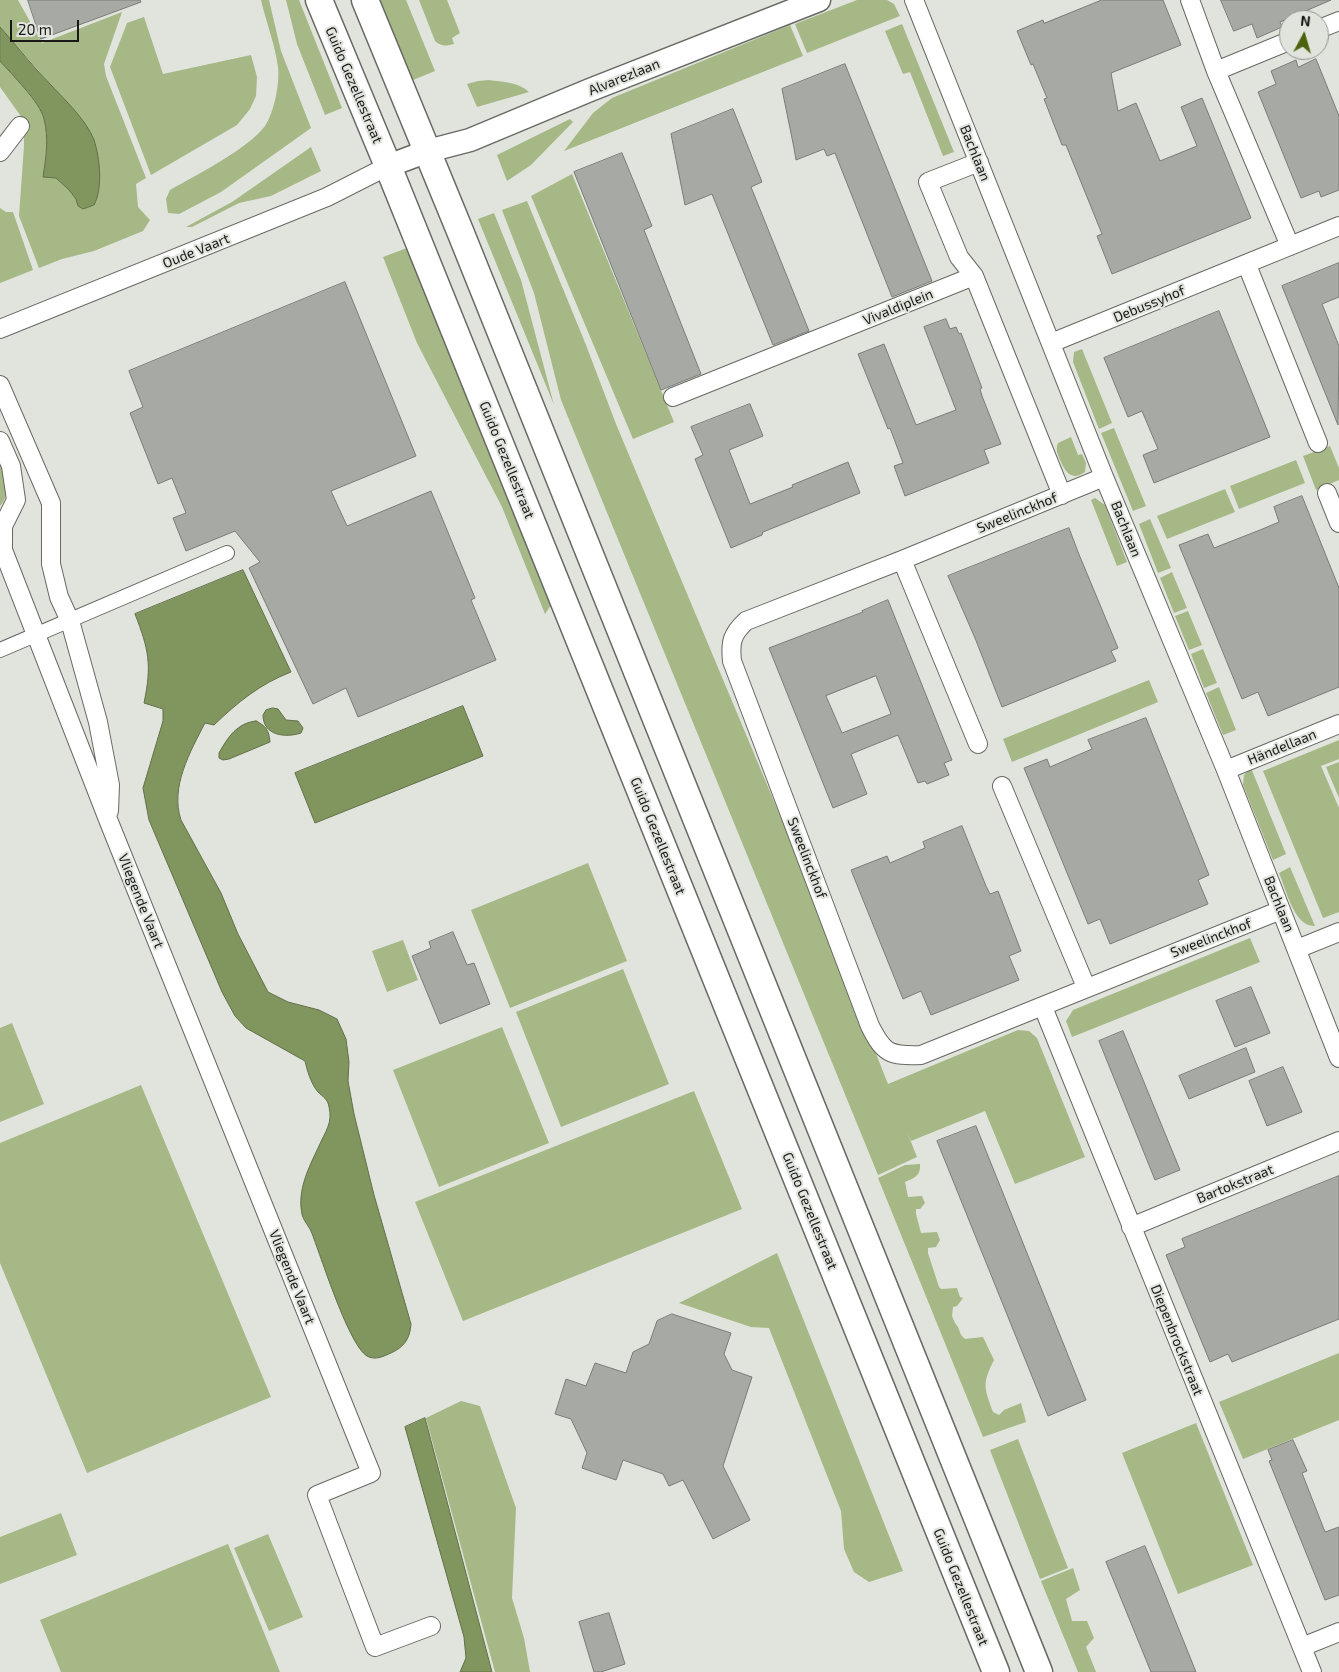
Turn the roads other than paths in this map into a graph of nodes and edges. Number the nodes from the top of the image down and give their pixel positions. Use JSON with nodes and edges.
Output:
{"nodes":[{"id":1,"x":319,"y":0,"type":"edge"},
{"id":2,"x":365,"y":0,"type":"edge"},
{"id":3,"x":819,"y":0,"type":"edge"},
{"id":4,"x":914,"y":0,"type":"edge"},
{"id":5,"x":1190,"y":0,"type":"edge"},
{"id":6,"x":1279,"y":45,"type":"edge"},
{"id":7,"x":1216,"y":71,"type":"junction"},
{"id":8,"x":20,"y":126,"type":"dead end"},
{"id":9,"x":428,"y":151,"type":"junction"},
{"id":10,"x":0,"y":152,"type":"edge"},
{"id":11,"x":979,"y":162,"type":"junction"},
{"id":12,"x":388,"y":166,"type":"junction"},
{"id":13,"x":1339,"y":226,"type":"edge"},
{"id":14,"x":1290,"y":246,"type":"junction"},
{"id":15,"x":1247,"y":265,"type":"junction"},
{"id":16,"x":974,"y":276,"type":"junction"},
{"id":17,"x":0,"y":329,"type":"edge"},
{"id":18,"x":1051,"y":343,"type":"junction"},
{"id":19,"x":0,"y":385,"type":"edge"},
{"id":20,"x":673,"y":397,"type":"dead end"},
{"id":21,"x":0,"y":441,"type":"edge"},
{"id":22,"x":1318,"y":443,"type":"dead end"},
{"id":23,"x":1104,"y":477,"type":"junction"},
{"id":24,"x":1327,"y":493,"type":"dead end"},
{"id":25,"x":1062,"y":495,"type":"junction"},
{"id":26,"x":1339,"y":523,"type":"edge"},
{"id":27,"x":227,"y":553,"type":"dead end"},
{"id":28,"x":902,"y":560,"type":"junction"},
{"id":29,"x":70,"y":621,"type":"junction"},
{"id":30,"x":36,"y":636,"type":"junction"},
{"id":31,"x":0,"y":650,"type":"edge"},
{"id":32,"x":1339,"y":724,"type":"edge"},
{"id":33,"x":978,"y":744,"type":"dead end"},
{"id":34,"x":1226,"y":770,"type":"junction"},
{"id":35,"x":1002,"y":786,"type":"dead end"},
{"id":36,"x":109,"y":822,"type":"junction"},
{"id":37,"x":1281,"y":910,"type":"junction"},
{"id":38,"x":1339,"y":932,"type":"edge"},
{"id":39,"x":1297,"y":949,"type":"junction"},
{"id":40,"x":1086,"y":987,"type":"junction"},
{"id":41,"x":1043,"y":1007,"type":"junction"},
{"id":42,"x":1339,"y":1058,"type":"edge"},
{"id":43,"x":1339,"y":1141,"type":"edge"},
{"id":44,"x":1131,"y":1227,"type":"junction"},
{"id":45,"x":430,"y":1626,"type":"dead end"},
{"id":46,"x":1339,"y":1632,"type":"edge"},
{"id":47,"x":1302,"y":1647,"type":"junction"},
{"id":48,"x":996,"y":1672,"type":"edge"},
{"id":49,"x":1039,"y":1672,"type":"edge"},
{"id":50,"x":1312,"y":1672,"type":"edge"}],
"edges":[{"from":1,"to":12,"type":"main road","name":"Guido Gezellestraat"},
{"from":2,"to":9,"type":"main road"},
{"from":3,"to":9,"type":"street","name":"Alvarezlaan"},
{"from":4,"to":11,"type":"street","name":"Bachlaan"},
{"from":5,"to":7,"type":"street"},
{"from":6,"to":7,"type":"street"},
{"from":7,"to":14,"type":"street"},
{"from":8,"to":10,"type":"street"},
{"from":9,"to":12,"type":"street","name":"Alvarezlaan"},
{"from":9,"to":49,"type":"main road"},
{"from":11,"to":16,"type":"street"},
{"from":11,"to":18,"type":"street","name":"Bachlaan"},
{"from":12,"to":17,"type":"street","name":"Oude Vaart"},
{"from":12,"to":48,"type":"main road","name":"Guido Gezellestraat"},
{"from":13,"to":14,"type":"street","name":"Debussyhof"},
{"from":14,"to":15,"type":"street","name":"Debussyhof"},
{"from":15,"to":18,"type":"street","name":"Debussyhof"},
{"from":15,"to":22,"type":"street"},
{"from":16,"to":20,"type":"street","name":"Vivaldiplein"},
{"from":16,"to":25,"type":"street"},
{"from":18,"to":23,"type":"street","name":"Bachlaan"},
{"from":19,"to":29,"type":"street","name":"Vliegende Vaart"},
{"from":21,"to":30,"type":"street","name":"Vliegende Vaart"},
{"from":23,"to":25,"type":"street","name":"Sweelinckhof"},
{"from":23,"to":34,"type":"street","name":"Bachlaan"},
{"from":24,"to":26,"type":"street"},
{"from":25,"to":28,"type":"street","name":"Sweelinckhof"},
{"from":27,"to":29,"type":"street"},
{"from":28,"to":33,"type":"street"},
{"from":28,"to":41,"type":"street","name":"Sweelinckhof"},
{"from":29,"to":30,"type":"street"},
{"from":29,"to":36,"type":"street","name":"Vliegende Vaart"},
{"from":30,"to":31,"type":"street"},
{"from":30,"to":36,"type":"street","name":"Vliegende Vaart"},
{"from":32,"to":34,"type":"street","name":"Händellaan"},
{"from":34,"to":37,"type":"street","name":"Bachlaan"},
{"from":35,"to":40,"type":"street"},
{"from":36,"to":45,"type":"street","name":"Vliegende Vaart"},
{"from":37,"to":39,"type":"street","name":"Bachlaan"},
{"from":37,"to":40,"type":"street","name":"Sweelinckhof"},
{"from":38,"to":39,"type":"street"},
{"from":39,"to":42,"type":"street","name":"Bachlaan"},
{"from":40,"to":41,"type":"street","name":"Sweelinckhof"},
{"from":41,"to":44,"type":"street","name":"Diepenbrockstraat"},
{"from":43,"to":44,"type":"street","name":"Bartokstraat"},
{"from":44,"to":47,"type":"street","name":"Diepenbrockstraat"},
{"from":46,"to":47,"type":"street"},
{"from":47,"to":50,"type":"street","name":"Diepenbrockstraat"}]}
